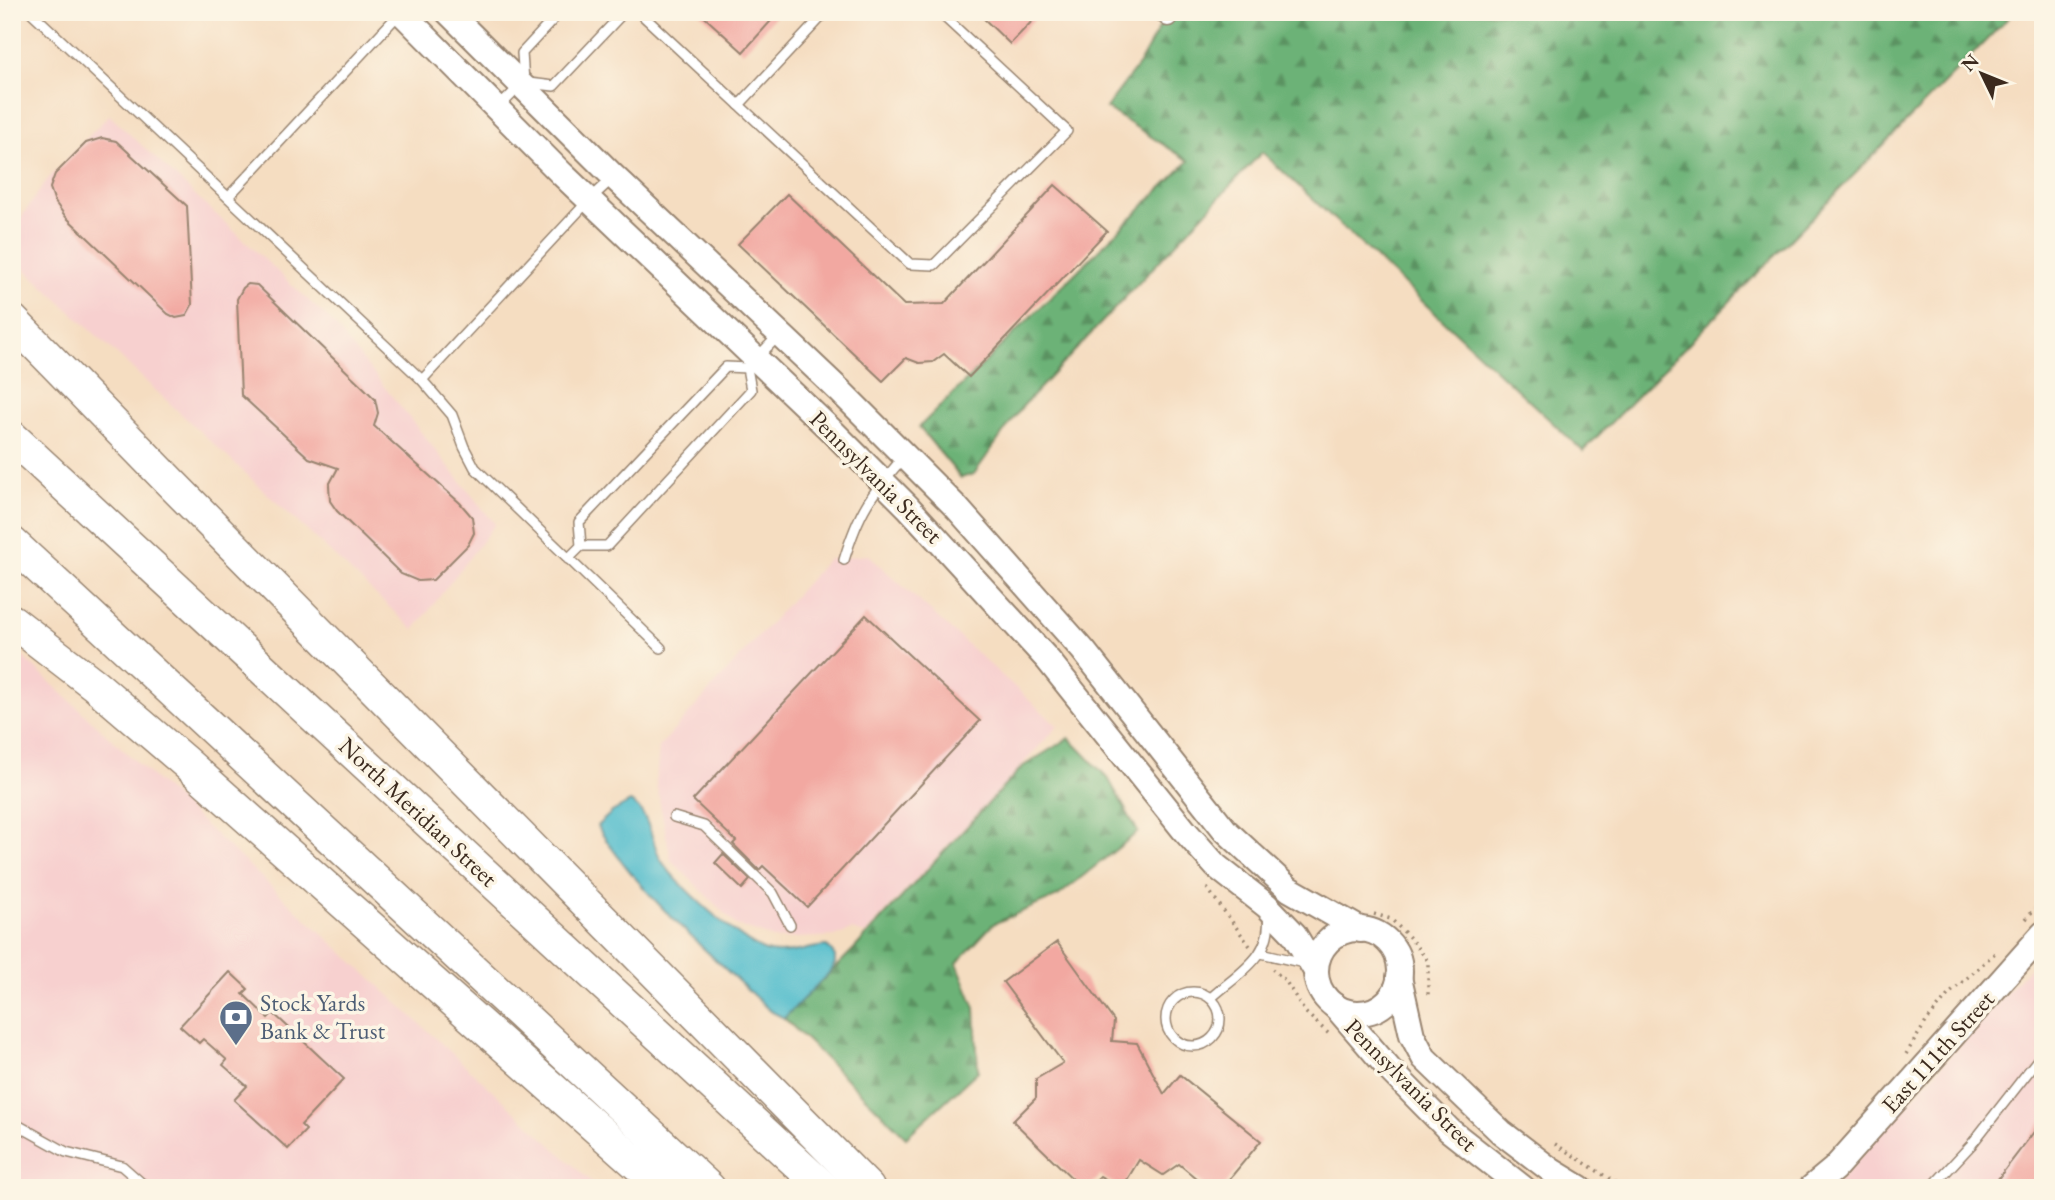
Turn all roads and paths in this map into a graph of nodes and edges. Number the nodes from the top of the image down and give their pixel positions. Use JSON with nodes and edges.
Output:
{"nodes":[{"id":1,"x":32,"y":12,"type":"edge"},
{"id":2,"x":401,"y":12,"type":"edge"},
{"id":3,"x":448,"y":12,"type":"edge"},
{"id":4,"x":560,"y":12,"type":"edge"},
{"id":5,"x":624,"y":12,"type":"edge"},
{"id":6,"x":639,"y":12,"type":"edge"},
{"id":7,"x":826,"y":12,"type":"edge"},
{"id":8,"x":939,"y":12,"type":"edge"},
{"id":9,"x":522,"y":84,"type":"junction"},
{"id":10,"x":738,"y":105,"type":"junction"},
{"id":11,"x":497,"y":109,"type":"junction"},
{"id":12,"x":614,"y":177,"type":"junction"},
{"id":13,"x":228,"y":197,"type":"junction"},
{"id":14,"x":589,"y":200,"type":"junction"},
{"id":15,"x":12,"y":320,"type":"edge"},
{"id":16,"x":780,"y":334,"type":"junction"},
{"id":17,"x":752,"y":363,"type":"junction"},
{"id":18,"x":422,"y":380,"type":"junction"},
{"id":19,"x":12,"y":437,"type":"edge"},
{"id":20,"x":905,"y":456,"type":"junction"},
{"id":21,"x":882,"y":481,"type":"junction"},
{"id":22,"x":12,"y":544,"type":"edge"},
{"id":23,"x":581,"y":546,"type":"junction"},
{"id":24,"x":568,"y":559,"type":"junction"},
{"id":25,"x":844,"y":560,"type":"dead end"},
{"id":26,"x":12,"y":621,"type":"edge"},
{"id":27,"x":661,"y":648,"type":"dead end"},
{"id":28,"x":674,"y":817,"type":"dead end"},
{"id":29,"x":1205,"y":885,"type":"dead end"},
{"id":30,"x":2043,"y":899,"type":"edge"},
{"id":31,"x":1268,"y":906,"type":"junction"},
{"id":32,"x":790,"y":925,"type":"dead end"},
{"id":33,"x":2034,"y":927,"type":"edge"},
{"id":34,"x":1361,"y":930,"type":"junction"},
{"id":35,"x":2001,"y":947,"type":"dead end"},
{"id":36,"x":1259,"y":955,"type":"junction"},
{"id":37,"x":1314,"y":969,"type":"junction"},
{"id":38,"x":1399,"y":976,"type":"junction"},
{"id":39,"x":1212,"y":998,"type":"junction"},
{"id":40,"x":1335,"y":1006,"type":"junction"},
{"id":41,"x":1331,"y":1036,"type":"dead end"},
{"id":42,"x":2043,"y":1052,"type":"edge"},
{"id":43,"x":1900,"y":1062,"type":"dead end"},
{"id":44,"x":12,"y":1122,"type":"edge"},
{"id":45,"x":1829,"y":1178,"type":"edge"},
{"id":46,"x":147,"y":1188,"type":"edge"},
{"id":47,"x":664,"y":1188,"type":"edge"},
{"id":48,"x":709,"y":1188,"type":"edge"},
{"id":49,"x":824,"y":1188,"type":"edge"},
{"id":50,"x":868,"y":1188,"type":"edge"},
{"id":51,"x":1523,"y":1188,"type":"edge"},
{"id":52,"x":1580,"y":1188,"type":"edge"},
{"id":53,"x":1811,"y":1188,"type":"edge"},
{"id":54,"x":1931,"y":1188,"type":"edge"}],
"edges":[{"from":1,"to":13,"type":"lane"},
{"from":2,"to":11,"type":"main road","name":"Pennsylvania Street"},
{"from":2,"to":13,"type":"lane"},
{"from":3,"to":9,"type":"main road","name":"Pennsylvania Street"},
{"from":4,"to":9,"type":"lane"},
{"from":5,"to":9,"type":"lane"},
{"from":6,"to":10,"type":"lane"},
{"from":7,"to":10,"type":"lane"},
{"from":8,"to":10,"type":"lane"},
{"from":9,"to":11,"type":"lane"},
{"from":9,"to":12,"type":"main road","name":"Pennsylvania Street"},
{"from":11,"to":14,"type":"main road","name":"Pennsylvania Street"},
{"from":12,"to":14,"type":"lane"},
{"from":12,"to":16,"type":"main road","name":"Pennsylvania Street"},
{"from":13,"to":18,"type":"lane"},
{"from":14,"to":17,"type":"main road","name":"Pennsylvania Street"},
{"from":14,"to":18,"type":"lane"},
{"from":15,"to":50,"type":"highway"},
{"from":16,"to":17,"type":"lane"},
{"from":16,"to":20,"type":"main road","name":"Pennsylvania Street"},
{"from":17,"to":21,"type":"main road","name":"Pennsylvania Street"},
{"from":17,"to":23,"type":"lane"},
{"from":17,"to":23,"type":"lane"},
{"from":18,"to":24,"type":"lane"},
{"from":19,"to":49,"type":"highway","name":"North Meridian Street"},
{"from":20,"to":21,"type":"lane"},
{"from":20,"to":34,"type":"main road","name":"Pennsylvania Street"},
{"from":21,"to":25,"type":"lane"},
{"from":21,"to":31,"type":"main road","name":"Pennsylvania Street"},
{"from":22,"to":48,"type":"highway"},
{"from":23,"to":24,"type":"lane"},
{"from":24,"to":27,"type":"lane"},
{"from":26,"to":47,"type":"highway"},
{"from":28,"to":32,"type":"lane"},
{"from":29,"to":36,"type":"path"},
{"from":30,"to":33,"type":"path"},
{"from":31,"to":36,"type":"lane"},
{"from":31,"to":37,"type":"main road","name":"Pennsylvania Street"},
{"from":33,"to":45,"type":"main road","name":"East 111th Street"},
{"from":34,"to":37,"type":"main road"},
{"from":34,"to":38,"type":"main road"},
{"from":35,"to":43,"type":"path"},
{"from":36,"to":37,"type":"lane"},
{"from":36,"to":39,"type":"lane"},
{"from":36,"to":41,"type":"path"},
{"from":37,"to":40,"type":"main road"},
{"from":38,"to":40,"type":"main road"},
{"from":38,"to":52,"type":"main road","name":"Pennsylvania Street"},
{"from":39,"to":39,"type":"lane"},
{"from":40,"to":51,"type":"main road","name":"Pennsylvania Street"},
{"from":42,"to":54,"type":"lane"},
{"from":44,"to":46,"type":"lane"},
{"from":45,"to":53,"type":"main road","name":"East 111th Street"}]}
